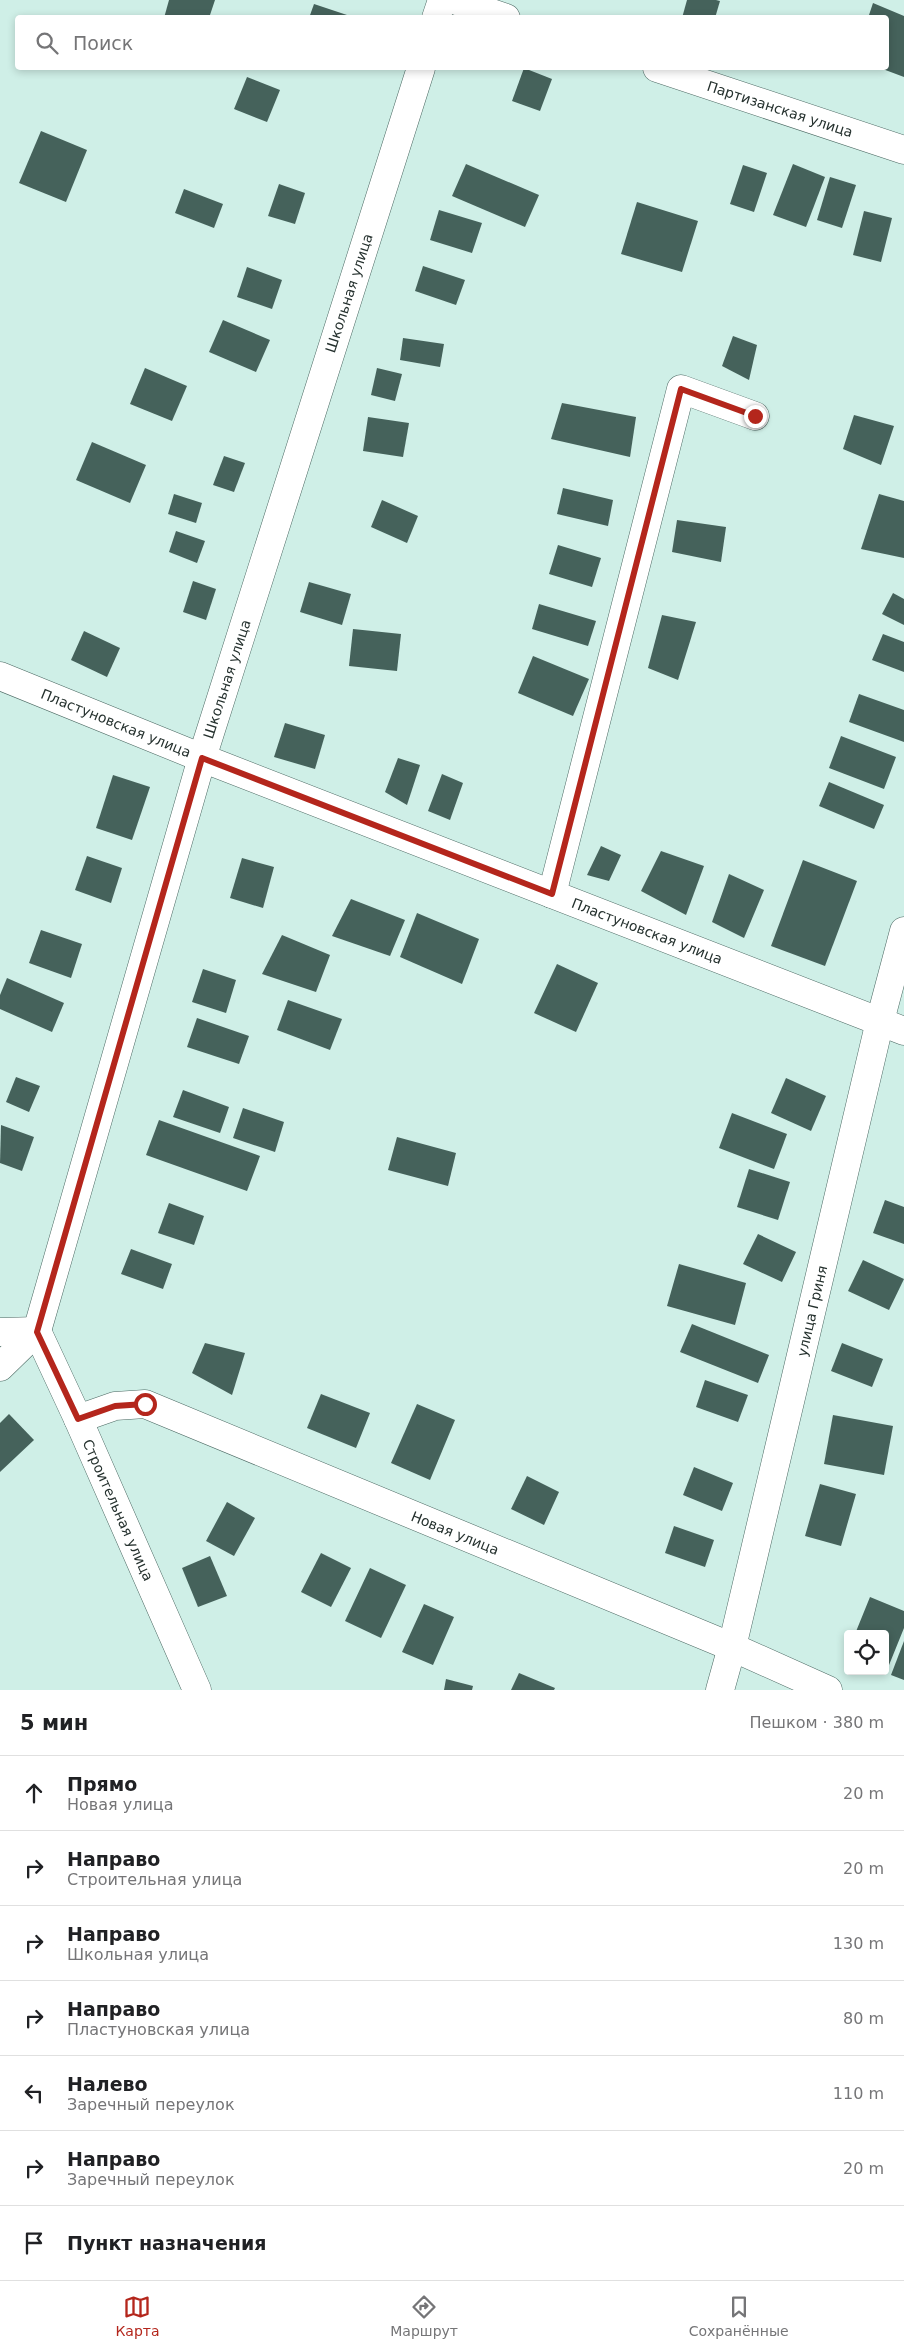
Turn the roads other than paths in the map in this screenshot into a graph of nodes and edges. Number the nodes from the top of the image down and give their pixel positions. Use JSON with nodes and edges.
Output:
{"nodes":[{"id":1,"x":442,"y":0,"type":"edge"},
{"id":2,"x":454,"y":0,"type":"edge"},
{"id":3,"x":437,"y":15,"type":"edge"},
{"id":4,"x":497,"y":15,"type":"edge"},
{"id":5,"x":419,"y":70,"type":"edge"},
{"id":6,"x":663,"y":70,"type":"edge"},
{"id":7,"x":904,"y":150,"type":"edge"},
{"id":8,"x":755,"y":416,"type":"dead end"},
{"id":9,"x":0,"y":676,"type":"edge"},
{"id":10,"x":202,"y":758,"type":"junction"},
{"id":11,"x":552,"y":894,"type":"junction"},
{"id":12,"x":904,"y":931,"type":"edge"},
{"id":13,"x":892,"y":1026,"type":"edge"},
{"id":14,"x":0,"y":1332,"type":"edge"},
{"id":15,"x":37,"y":1332,"type":"junction"},
{"id":16,"x":0,"y":1367,"type":"edge"},
{"id":17,"x":78,"y":1419,"type":"junction"},
{"id":18,"x":732,"y":1647,"type":"junction"},
{"id":19,"x":197,"y":1690,"type":"edge"},
{"id":20,"x":720,"y":1690,"type":"edge"},
{"id":21,"x":828,"y":1690,"type":"edge"}],
"edges":[{"from":1,"to":3,"type":"street"},
{"from":2,"to":4,"type":"street"},
{"from":5,"to":10,"type":"street","name":"Школьная улица"},
{"from":6,"to":7,"type":"street","name":"Партизанская улица"},
{"from":8,"to":11,"type":"street"},
{"from":9,"to":10,"type":"street","name":"Пластуновская улица"},
{"from":10,"to":11,"type":"street","name":"Пластуновская улица"},
{"from":10,"to":15,"type":"street","name":"Школьная улица"},
{"from":11,"to":13,"type":"street","name":"Пластуновская улица"},
{"from":12,"to":13,"type":"street","name":"улица Гриня"},
{"from":13,"to":18,"type":"street","name":"улица Гриня"},
{"from":14,"to":15,"type":"street"},
{"from":15,"to":16,"type":"street"},
{"from":15,"to":17,"type":"street","name":"Строительная улица"},
{"from":17,"to":18,"type":"street","name":"Новая улица"},
{"from":17,"to":19,"type":"street","name":"Строительная улица"},
{"from":18,"to":20,"type":"street","name":"улица Гриня"},
{"from":18,"to":21,"type":"street","name":"Новая улица"}]}
